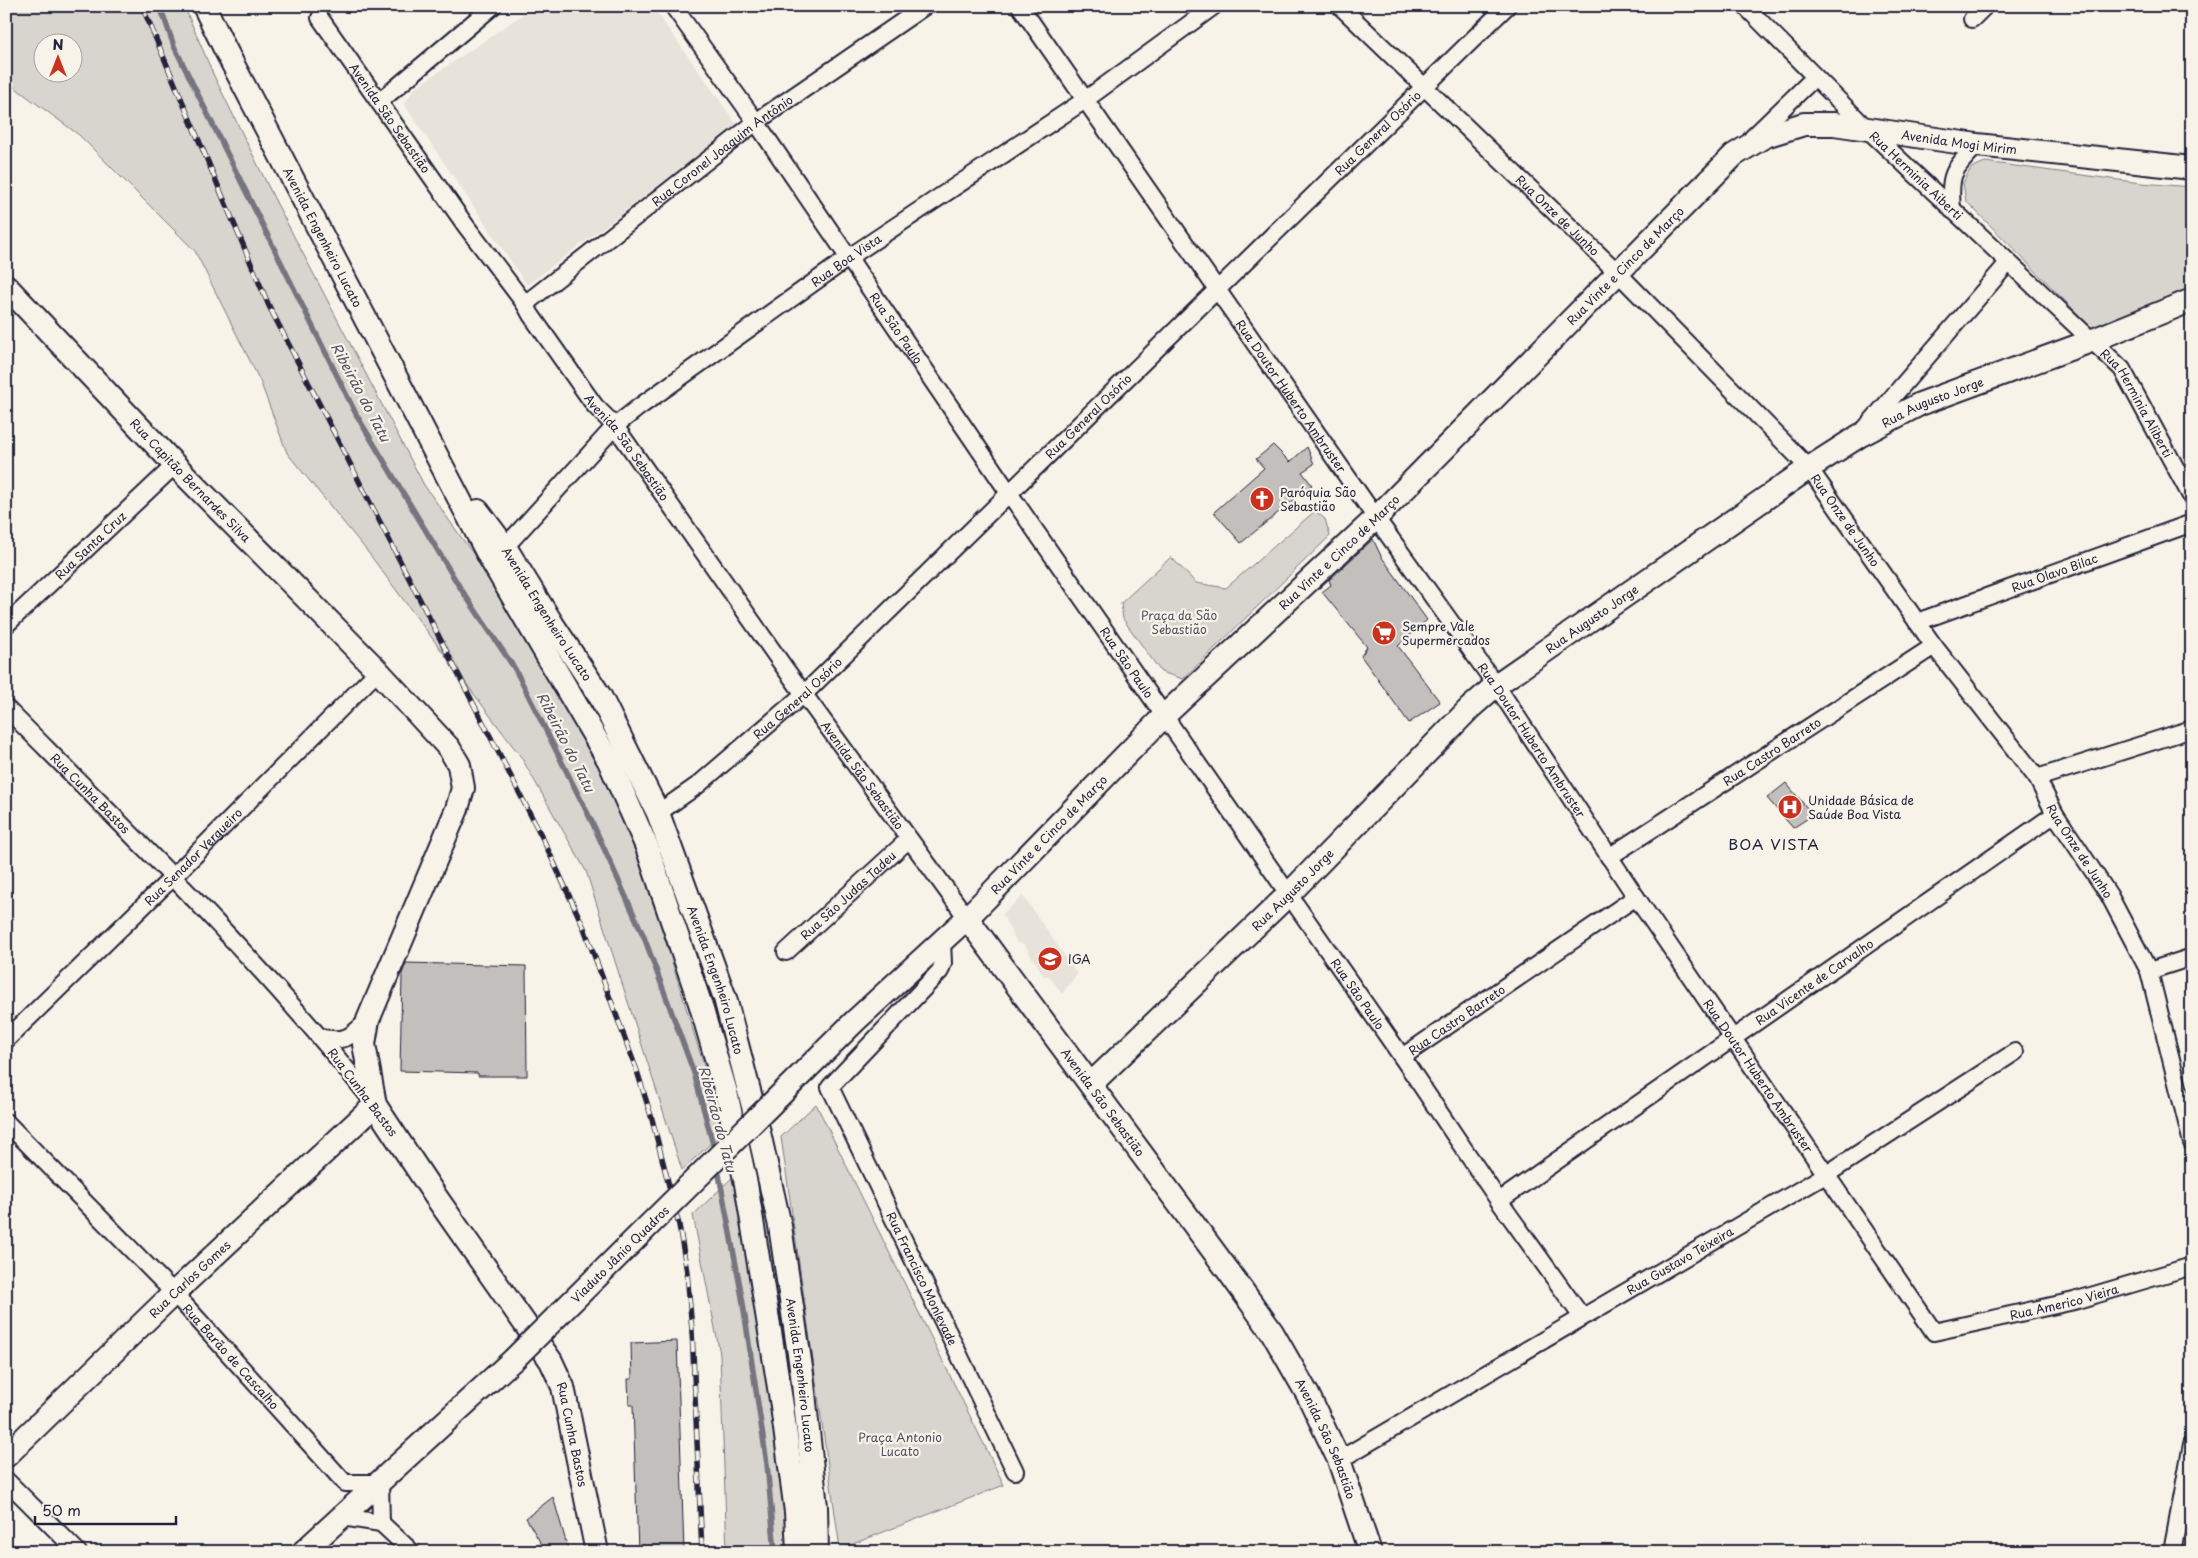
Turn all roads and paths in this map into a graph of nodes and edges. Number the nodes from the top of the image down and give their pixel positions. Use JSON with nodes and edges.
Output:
{"nodes":[{"id":1,"x":204,"y":6,"type":"edge"},
{"id":2,"x":493,"y":6,"type":"edge"},
{"id":3,"x":673,"y":6,"type":"edge"},
{"id":4,"x":925,"y":6,"type":"edge"},
{"id":5,"x":1020,"y":6,"type":"edge"},
{"id":6,"x":1214,"y":6,"type":"edge"},
{"id":7,"x":1340,"y":6,"type":"edge"},
{"id":8,"x":1507,"y":6,"type":"edge"},
{"id":9,"x":1745,"y":6,"type":"edge"},
{"id":10,"x":1985,"y":6,"type":"edge"},
{"id":11,"x":320,"y":18,"type":"dead end"},
{"id":12,"x":1972,"y":19,"type":"dead end"},
{"id":13,"x":1815,"y":77,"type":"junction"},
{"id":14,"x":1423,"y":88,"type":"junction"},
{"id":15,"x":1086,"y":100,"type":"junction"},
{"id":16,"x":379,"y":102,"type":"junction"},
{"id":17,"x":756,"y":122,"type":"junction"},
{"id":18,"x":1865,"y":127,"type":"junction"},
{"id":19,"x":1977,"y":145,"type":"junction"},
{"id":20,"x":1734,"y":155,"type":"junction"},
{"id":21,"x":2192,"y":168,"type":"edge"},
{"id":22,"x":1952,"y":210,"type":"junction"},
{"id":23,"x":848,"y":258,"type":"junction"},
{"id":24,"x":2008,"y":263,"type":"junction"},
{"id":25,"x":1617,"y":272,"type":"junction"},
{"id":26,"x":6,"y":286,"type":"edge"},
{"id":27,"x":1217,"y":290,"type":"junction"},
{"id":28,"x":2192,"y":300,"type":"edge"},
{"id":29,"x":525,"y":304,"type":"junction"},
{"id":30,"x":2091,"y":341,"type":"junction"},
{"id":31,"x":615,"y":426,"type":"junction"},
{"id":32,"x":1859,"y":436,"type":"junction"},
{"id":33,"x":175,"y":465,"type":"junction"},
{"id":34,"x":1809,"y":468,"type":"junction"},
{"id":35,"x":1009,"y":493,"type":"junction"},
{"id":36,"x":2192,"y":498,"type":"edge"},
{"id":37,"x":1376,"y":518,"type":"junction"},
{"id":38,"x":2192,"y":523,"type":"edge"},
{"id":39,"x":498,"y":553,"type":"junction"},
{"id":40,"x":1917,"y":622,"type":"junction"},
{"id":41,"x":6,"y":625,"type":"edge"},
{"id":42,"x":1934,"y":646,"type":"junction"},
{"id":43,"x":378,"y":671,"type":"junction"},
{"id":44,"x":1496,"y":685,"type":"junction"},
{"id":45,"x":804,"y":694,"type":"junction"},
{"id":46,"x":6,"y":708,"type":"edge"},
{"id":47,"x":1165,"y":715,"type":"junction"},
{"id":48,"x":2192,"y":729,"type":"edge"},
{"id":49,"x":609,"y":761,"type":"junction"},
{"id":50,"x":2037,"y":778,"type":"junction"},
{"id":51,"x":658,"y":813,"type":"junction"},
{"id":52,"x":2055,"y":814,"type":"junction"},
{"id":53,"x":909,"y":839,"type":"junction"},
{"id":54,"x":1609,"y":857,"type":"junction"},
{"id":55,"x":174,"y":876,"type":"junction"},
{"id":56,"x":1289,"y":894,"type":"junction"},
{"id":57,"x":1636,"y":898,"type":"junction"},
{"id":58,"x":967,"y":918,"type":"junction"},
{"id":59,"x":942,"y":942,"type":"junction"},
{"id":60,"x":786,"y":952,"type":"dead end"},
{"id":61,"x":2192,"y":957,"type":"edge"},
{"id":62,"x":2149,"y":970,"type":"junction"},
{"id":63,"x":368,"y":1020,"type":"junction"},
{"id":64,"x":855,"y":1021,"type":"joint"},
{"id":65,"x":322,"y":1038,"type":"junction"},
{"id":66,"x":1732,"y":1038,"type":"junction"},
{"id":67,"x":6,"y":1040,"type":"edge"},
{"id":68,"x":2015,"y":1052,"type":"dead end"},
{"id":69,"x":1402,"y":1057,"type":"junction"},
{"id":70,"x":1091,"y":1084,"type":"junction"},
{"id":71,"x":375,"y":1105,"type":"junction"},
{"id":72,"x":6,"y":1122,"type":"edge"},
{"id":73,"x":2192,"y":1143,"type":"edge"},
{"id":74,"x":1827,"y":1174,"type":"junction"},
{"id":75,"x":1499,"y":1201,"type":"junction"},
{"id":76,"x":2192,"y":1266,"type":"edge"},
{"id":77,"x":174,"y":1293,"type":"junction"},
{"id":78,"x":1582,"y":1317,"type":"junction"},
{"id":79,"x":1934,"y":1332,"type":"joint"},
{"id":80,"x":2192,"y":1444,"type":"edge"},
{"id":81,"x":6,"y":1456,"type":"edge"},
{"id":82,"x":1339,"y":1460,"type":"junction"},
{"id":83,"x":1015,"y":1471,"type":"dead end"},
{"id":84,"x":6,"y":1480,"type":"edge"},
{"id":85,"x":380,"y":1482,"type":"junction"},
{"id":86,"x":342,"y":1517,"type":"junction"},
{"id":87,"x":381,"y":1523,"type":"junction"},
{"id":88,"x":78,"y":1552,"type":"edge"},
{"id":89,"x":303,"y":1552,"type":"edge"},
{"id":90,"x":412,"y":1552,"type":"edge"},
{"id":91,"x":597,"y":1552,"type":"edge"},
{"id":92,"x":798,"y":1552,"type":"edge"},
{"id":93,"x":817,"y":1552,"type":"edge"},
{"id":94,"x":1370,"y":1552,"type":"edge"},
{"id":95,"x":2172,"y":1552,"type":"edge"}],
"edges":[{"from":1,"to":39,"type":"main road","name":"Avenida Engenheiro Lucato"},
{"from":2,"to":16,"type":"street"},
{"from":3,"to":17,"type":"street","name":"Rua São Paulo"},
{"from":4,"to":17,"type":"street","name":"Rua Coronel Joaquim Antônio"},
{"from":5,"to":15,"type":"street","name":"Rua Doutor Huberto Ambruster"},
{"from":6,"to":15,"type":"street","name":"Rua Boa Vista"},
{"from":7,"to":14,"type":"street","name":"Rua Onze de Junho"},
{"from":8,"to":14,"type":"street","name":"Rua General Osório"},
{"from":9,"to":13,"type":"street","name":"Rua Herminia Aiberti"},
{"from":10,"to":12,"type":"street"},
{"from":11,"to":16,"type":"street","name":"Avenida São Sebastião"},
{"from":13,"to":18,"type":"street","name":"Rua Herminia Aiberti"},
{"from":13,"to":20,"type":"street","name":"Rua Vinte e Cinco de Março"},
{"from":14,"to":25,"type":"street","name":"Rua Onze de Junho"},
{"from":14,"to":27,"type":"street","name":"Rua General Osório"},
{"from":15,"to":23,"type":"street","name":"Rua Boa Vista"},
{"from":15,"to":27,"type":"street","name":"Rua Doutor Huberto Ambruster"},
{"from":16,"to":29,"type":"street","name":"Avenida São Sebastião"},
{"from":17,"to":23,"type":"street","name":"Rua São Paulo"},
{"from":17,"to":29,"type":"street","name":"Rua Coronel Joaquim Antônio"},
{"from":18,"to":19,"type":"main road","name":"Avenida Mogi Mirim"},
{"from":18,"to":20,"type":"main road","name":"Avenida Mogi Mirim"},
{"from":18,"to":22,"type":"street","name":"Rua Herminia Aiberti"},
{"from":19,"to":21,"type":"main road","name":"Avenida Mogi Mirim"},
{"from":19,"to":22,"type":"street"},
{"from":20,"to":25,"type":"main road","name":"Rua Vinte e Cinco de Março"},
{"from":22,"to":24,"type":"street","name":"Rua Herminia Aiberti"},
{"from":23,"to":31,"type":"street","name":"Rua Boa Vista"},
{"from":23,"to":35,"type":"street","name":"Rua São Paulo"},
{"from":24,"to":30,"type":"street","name":"Rua Herminia Aiberti"},
{"from":24,"to":32,"type":"street"},
{"from":25,"to":34,"type":"street","name":"Rua Onze de Junho"},
{"from":25,"to":37,"type":"main road","name":"Rua Vinte e Cinco de Março"},
{"from":26,"to":33,"type":"main road","name":"Rua Capitão Bernardes Silva"},
{"from":27,"to":35,"type":"street","name":"Rua General Osório"},
{"from":27,"to":37,"type":"street","name":"Rua Doutor Huberto Ambruster"},
{"from":28,"to":30,"type":"main road","name":"Rua Augusto Jorge"},
{"from":29,"to":31,"type":"street","name":"Avenida São Sebastião"},
{"from":30,"to":32,"type":"main road","name":"Rua Augusto Jorge"},
{"from":30,"to":36,"type":"street","name":"Rua Herminia Aliberti"},
{"from":31,"to":39,"type":"street","name":"Rua Boa Vista"},
{"from":31,"to":45,"type":"street","name":"Avenida São Sebastião"},
{"from":32,"to":34,"type":"main road","name":"Rua Augusto Jorge"},
{"from":33,"to":41,"type":"street","name":"Rua Santa Cruz"},
{"from":33,"to":43,"type":"main road","name":"Rua Capitão Bernardes Silva"},
{"from":34,"to":40,"type":"street","name":"Rua Onze de Junho"},
{"from":34,"to":44,"type":"main road","name":"Rua Augusto Jorge"},
{"from":35,"to":45,"type":"street","name":"Rua General Osório"},
{"from":35,"to":47,"type":"street","name":"Rua São Paulo"},
{"from":37,"to":44,"type":"street","name":"Rua Doutor Huberto Ambruster"},
{"from":37,"to":47,"type":"main road","name":"Rua Vinte e Cinco de Março"},
{"from":38,"to":40,"type":"street","name":"Rua Olavo Bilac"},
{"from":39,"to":49,"type":"main road","name":"Avenida Engenheiro Lucato"},
{"from":39,"to":51,"type":"main road","name":"Avenida Engenheiro Lucato"},
{"from":40,"to":42,"type":"street","name":"Rua Onze de Junho"},
{"from":42,"to":50,"type":"street","name":"Rua Onze de Junho"},
{"from":42,"to":54,"type":"street","name":"Rua Castro Barreto"},
{"from":43,"to":55,"type":"street","name":"Rua Senador Vergueiro"},
{"from":43,"to":63,"type":"main road","name":"Rua Capitão Bernardes Silva"},
{"from":44,"to":54,"type":"street","name":"Rua Doutor Huberto Ambruster"},
{"from":44,"to":56,"type":"main road","name":"Rua Augusto Jorge"},
{"from":45,"to":51,"type":"street","name":"Rua General Osório"},
{"from":45,"to":53,"type":"street","name":"Avenida São Sebastião"},
{"from":46,"to":55,"type":"street","name":"Rua Cunha Bastos"},
{"from":47,"to":56,"type":"street","name":"Rua São Paulo"},
{"from":47,"to":58,"type":"main road","name":"Rua Vinte e Cinco de Março"},
{"from":48,"to":50,"type":"street"},
{"from":49,"to":51,"type":"main road"},
{"from":49,"to":92,"type":"main road","name":"Avenida Engenheiro Lucato"},
{"from":50,"to":52,"type":"street","name":"Rua Onze de Junho"},
{"from":51,"to":93,"type":"main road","name":"Avenida Engenheiro Lucato"},
{"from":52,"to":62,"type":"street","name":"Rua Onze de Junho"},
{"from":52,"to":66,"type":"street","name":"Rua Vicente de Carvalho"},
{"from":53,"to":58,"type":"street","name":"Avenida São Sebastião"},
{"from":53,"to":60,"type":"street","name":"Rua São Judas Tadeu"},
{"from":54,"to":57,"type":"street","name":"Rua Doutor Huberto Ambruster"},
{"from":55,"to":65,"type":"street","name":"Rua Cunha Bastos"},
{"from":55,"to":67,"type":"street","name":"Rua Senador Vergueiro"},
{"from":56,"to":69,"type":"street","name":"Rua São Paulo"},
{"from":56,"to":70,"type":"main road","name":"Rua Augusto Jorge"},
{"from":57,"to":66,"type":"street","name":"Rua Doutor Huberto Ambruster"},
{"from":57,"to":69,"type":"street","name":"Rua Castro Barreto"},
{"from":58,"to":59,"type":"main road","name":"Rua Vinte e Cinco de Março"},
{"from":58,"to":70,"type":"main road","name":"Avenida São Sebastião"},
{"from":59,"to":64,"type":"main road","name":"Rua Vinte e Cinco de Março"},
{"from":59,"to":83,"type":"street","name":"Rua Francisco Monlevade"},
{"from":61,"to":62,"type":"street"},
{"from":62,"to":73,"type":"street","name":"Rua Onze de Junho"},
{"from":63,"to":65,"type":"street"},
{"from":63,"to":71,"type":"main road","name":"Rua Capitão Bernardes Silva"},
{"from":64,"to":85,"type":"main road","name":"Viaduto Jânio Quadros","bridge":true},
{"from":65,"to":71,"type":"street","name":"Rua Cunha Bastos"},
{"from":66,"to":74,"type":"street","name":"Rua Doutor Huberto Ambruster"},
{"from":66,"to":75,"type":"street","name":"Rua Vicente de Carvalho"},
{"from":68,"to":74,"type":"street","name":"Rua Gustavo Teixeira"},
{"from":69,"to":75,"type":"street","name":"Rua São Paulo"},
{"from":70,"to":82,"type":"main road","name":"Avenida São Sebastião"},
{"from":71,"to":77,"type":"main road","name":"Rua Carlos Gomes"},
{"from":71,"to":91,"type":"main road","name":"Rua Cunha Bastos"},
{"from":72,"to":77,"type":"street","name":"Rua Barão de Cascalho"},
{"from":74,"to":78,"type":"street","name":"Rua Gustavo Teixeira"},
{"from":74,"to":79,"type":"street","name":"Rua Doutor Huberto Ambruster"},
{"from":75,"to":78,"type":"street","name":"Rua São Paulo"},
{"from":76,"to":79,"type":"street","name":"Rua Americo Vieira"},
{"from":77,"to":81,"type":"main road","name":"Rua Carlos Gomes"},
{"from":77,"to":85,"type":"street","name":"Rua Barão de Cascalho"},
{"from":78,"to":82,"type":"street","name":"Rua Gustavo Teixeira"},
{"from":80,"to":95,"type":"street"},
{"from":82,"to":94,"type":"main road","name":"Avenida São Sebastião"},
{"from":84,"to":88,"type":"street"},
{"from":85,"to":86,"type":"main road","name":"Viaduto Jânio Quadros"},
{"from":85,"to":87,"type":"street"},
{"from":86,"to":87,"type":"street"},
{"from":86,"to":89,"type":"main road","name":"Viaduto Jânio Quadros"},
{"from":87,"to":90,"type":"street"}]}
